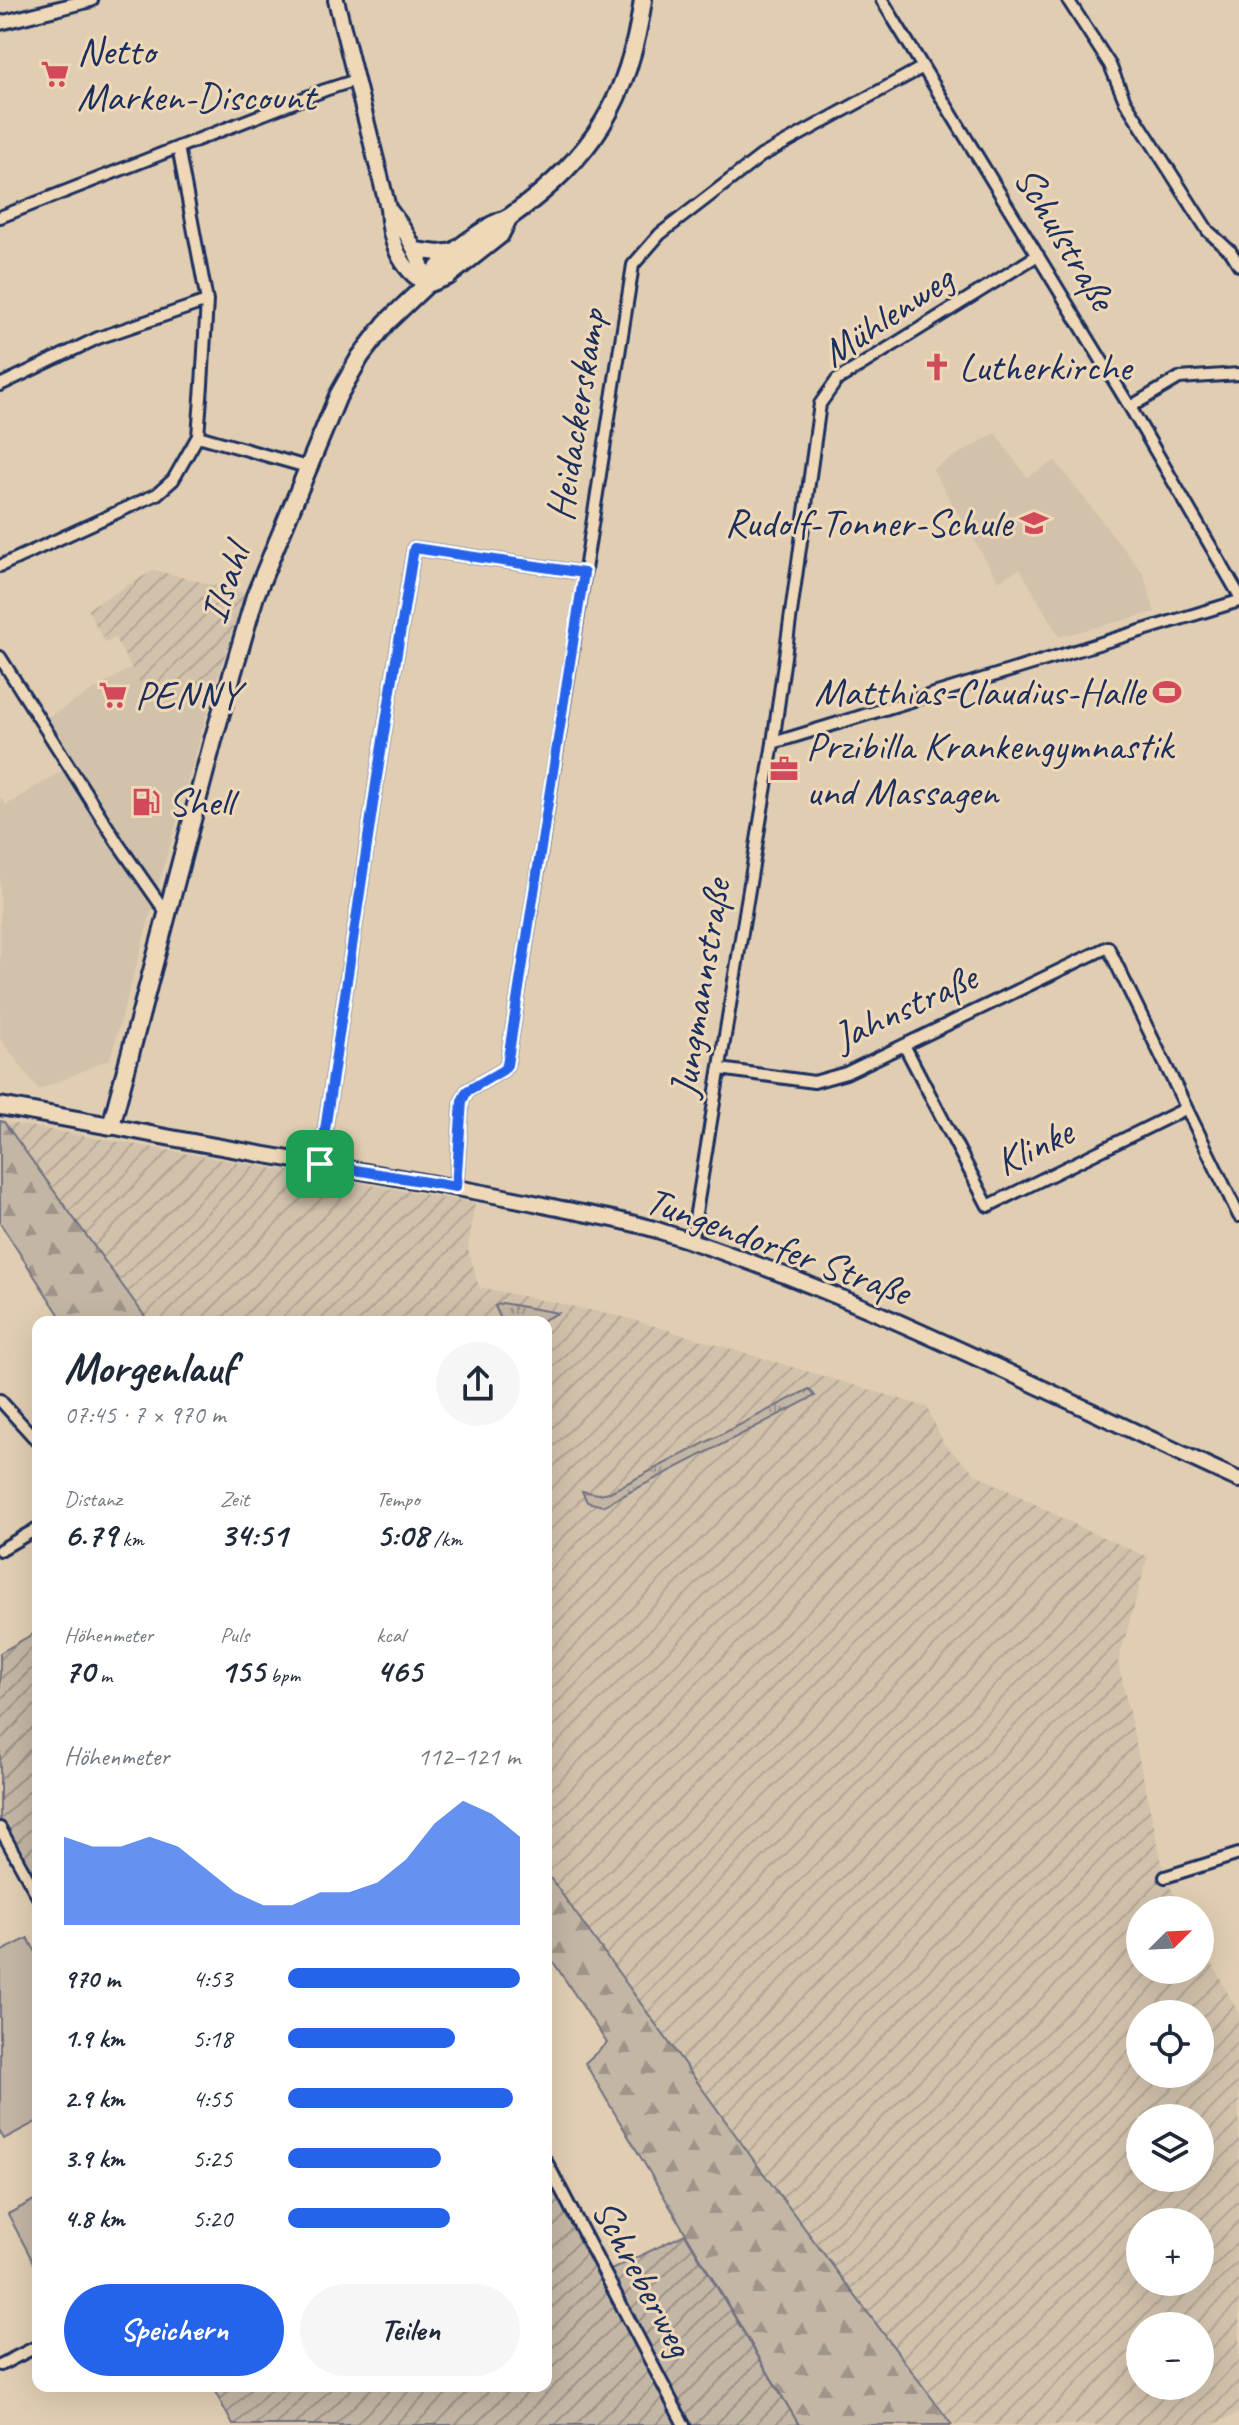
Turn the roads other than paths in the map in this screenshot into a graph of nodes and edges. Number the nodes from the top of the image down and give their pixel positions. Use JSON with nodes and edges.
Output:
{"nodes":[{"id":1,"x":91,"y":0,"type":"edge"},
{"id":2,"x":336,"y":0,"type":"edge"},
{"id":3,"x":643,"y":0,"type":"edge"},
{"id":4,"x":882,"y":0,"type":"edge"},
{"id":5,"x":1068,"y":0,"type":"edge"},
{"id":6,"x":0,"y":23,"type":"edge"},
{"id":7,"x":923,"y":67,"type":"junction"},
{"id":8,"x":356,"y":80,"type":"junction"},
{"id":9,"x":178,"y":147,"type":"junction"},
{"id":10,"x":388,"y":208,"type":"junction"},
{"id":11,"x":0,"y":217,"type":"edge"},
{"id":12,"x":508,"y":219,"type":"junction"},
{"id":13,"x":415,"y":250,"type":"junction"},
{"id":14,"x":456,"y":251,"type":"junction"},
{"id":15,"x":1038,"y":255,"type":"junction"},
{"id":16,"x":1239,"y":265,"type":"edge"},
{"id":17,"x":427,"y":284,"type":"junction"},
{"id":18,"x":207,"y":301,"type":"junction"},
{"id":19,"x":1239,"y":374,"type":"edge"},
{"id":20,"x":0,"y":385,"type":"edge"},
{"id":21,"x":1130,"y":407,"type":"junction"},
{"id":22,"x":198,"y":436,"type":"junction"},
{"id":23,"x":307,"y":467,"type":"junction"},
{"id":24,"x":0,"y":566,"type":"edge"},
{"id":25,"x":584,"y":573,"type":"junction"},
{"id":26,"x":1239,"y":598,"type":"edge"},
{"id":27,"x":0,"y":657,"type":"edge"},
{"id":28,"x":773,"y":743,"type":"junction"},
{"id":29,"x":167,"y":914,"type":"junction"},
{"id":30,"x":904,"y":1045,"type":"junction"},
{"id":31,"x":720,"y":1069,"type":"junction"},
{"id":32,"x":0,"y":1106,"type":"edge"},
{"id":33,"x":1185,"y":1109,"type":"junction"},
{"id":34,"x":111,"y":1126,"type":"junction"},
{"id":35,"x":320,"y":1164,"type":"junction"},
{"id":36,"x":456,"y":1187,"type":"junction"},
{"id":37,"x":1239,"y":1216,"type":"edge"},
{"id":38,"x":691,"y":1243,"type":"junction"},
{"id":39,"x":0,"y":1400,"type":"edge"},
{"id":40,"x":32,"y":1435,"type":"edge"},
{"id":41,"x":1239,"y":1480,"type":"edge"},
{"id":42,"x":32,"y":1531,"type":"edge"},
{"id":43,"x":0,"y":1550,"type":"edge"},
{"id":44,"x":0,"y":1828,"type":"edge"},
{"id":45,"x":1239,"y":1854,"type":"edge"},
{"id":46,"x":1165,"y":1877,"type":"dead end"},
{"id":47,"x":32,"y":1886,"type":"edge"},
{"id":48,"x":552,"y":2172,"type":"edge"},
{"id":49,"x":32,"y":2349,"type":"edge"},
{"id":50,"x":0,"y":2365,"type":"edge"},
{"id":51,"x":684,"y":2425,"type":"edge"}],
"edges":[{"from":1,"to":6,"type":"street"},
{"from":2,"to":8,"type":"main road"},
{"from":3,"to":12,"type":"main road"},
{"from":4,"to":7,"type":"street","name":"Schulstraße"},
{"from":5,"to":16,"type":"street"},
{"from":7,"to":15,"type":"street","name":"Schulstraße"},
{"from":7,"to":25,"type":"street","name":"Heidackerskamp"},
{"from":8,"to":9,"type":"street"},
{"from":8,"to":10,"type":"main road"},
{"from":9,"to":11,"type":"street"},
{"from":9,"to":18,"type":"street"},
{"from":10,"to":13,"type":"main road"},
{"from":10,"to":17,"type":"main road"},
{"from":12,"to":14,"type":"main road"},
{"from":12,"to":17,"type":"main road"},
{"from":13,"to":14,"type":"main road"},
{"from":13,"to":17,"type":"main road"},
{"from":14,"to":17,"type":"main road"},
{"from":15,"to":21,"type":"street","name":"Schulstraße"},
{"from":15,"to":28,"type":"street","name":"Mühlenweg"},
{"from":17,"to":23,"type":"main road","name":"Ilsahl"},
{"from":18,"to":20,"type":"street"},
{"from":18,"to":22,"type":"street"},
{"from":19,"to":21,"type":"street"},
{"from":21,"to":26,"type":"street","name":"Schulstraße"},
{"from":22,"to":23,"type":"street"},
{"from":22,"to":24,"type":"street"},
{"from":23,"to":29,"type":"main road","name":"Ilsahl"},
{"from":25,"to":35,"type":"street"},
{"from":25,"to":36,"type":"street","name":"Heidackerskamp"},
{"from":26,"to":28,"type":"street"},
{"from":27,"to":29,"type":"street"},
{"from":28,"to":31,"type":"street","name":"Jungmannstraße"},
{"from":29,"to":34,"type":"main road","name":"Ilsahl"},
{"from":30,"to":31,"type":"street","name":"Jahnstraße"},
{"from":30,"to":33,"type":"street","name":"Klinke"},
{"from":30,"to":33,"type":"street","name":"Jahnstraße"},
{"from":31,"to":38,"type":"street","name":"Jungmannstraße"},
{"from":32,"to":34,"type":"main road"},
{"from":33,"to":37,"type":"street"},
{"from":34,"to":35,"type":"main road","name":"Tungendorfer Straße"},
{"from":35,"to":36,"type":"main road","name":"Tungendorfer Straße"},
{"from":36,"to":38,"type":"main road","name":"Tungendorfer Straße"},
{"from":38,"to":41,"type":"main road","name":"Tungendorfer Straße"},
{"from":39,"to":40,"type":"street"},
{"from":42,"to":43,"type":"street"},
{"from":44,"to":47,"type":"street"},
{"from":45,"to":46,"type":"street"},
{"from":48,"to":51,"type":"street","name":"Schreberweg"},
{"from":49,"to":50,"type":"street"}]}
